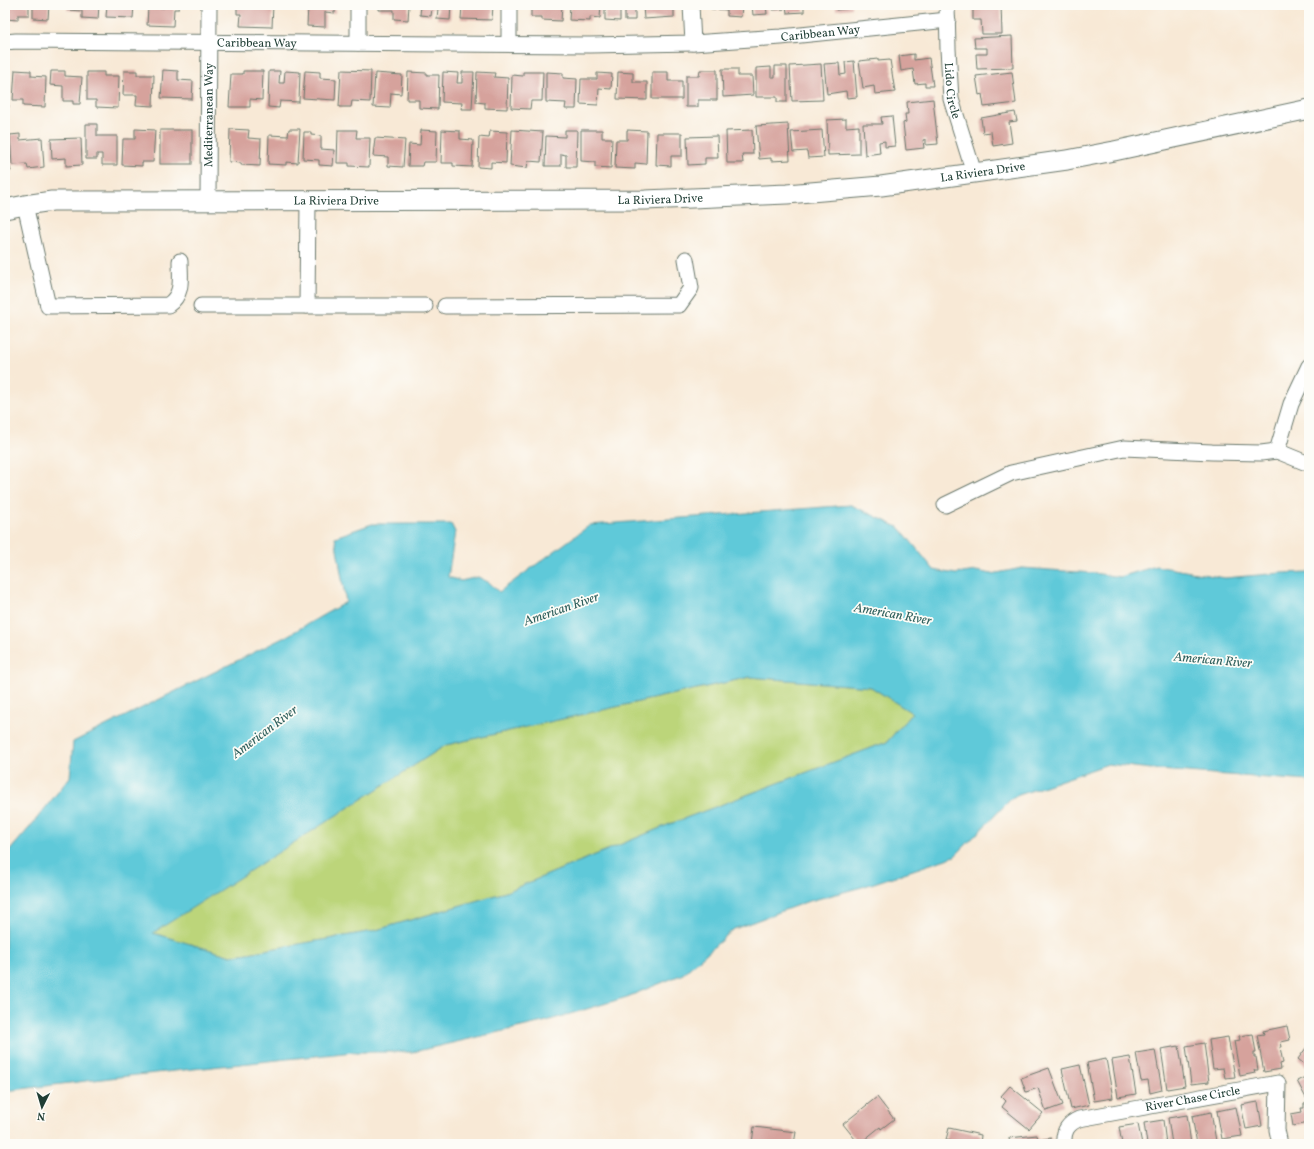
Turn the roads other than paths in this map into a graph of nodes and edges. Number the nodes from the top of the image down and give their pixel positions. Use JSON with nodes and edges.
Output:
{"nodes":[{"id":1,"x":209,"y":5,"type":"edge"},
{"id":2,"x":358,"y":5,"type":"edge"},
{"id":3,"x":509,"y":5,"type":"edge"},
{"id":4,"x":692,"y":5,"type":"edge"},
{"id":5,"x":947,"y":5,"type":"edge"},
{"id":6,"x":948,"y":20,"type":"junction"},
{"id":7,"x":5,"y":42,"type":"edge"},
{"id":8,"x":209,"y":42,"type":"junction"},
{"id":9,"x":358,"y":43,"type":"junction"},
{"id":10,"x":693,"y":43,"type":"junction"},
{"id":11,"x":509,"y":44,"type":"junction"},
{"id":12,"x":1309,"y":109,"type":"edge"},
{"id":13,"x":974,"y":173,"type":"junction"},
{"id":14,"x":208,"y":201,"type":"junction"},
{"id":15,"x":308,"y":201,"type":"junction"},
{"id":16,"x":25,"y":205,"type":"junction"},
{"id":17,"x":5,"y":209,"type":"edge"},
{"id":18,"x":686,"y":258,"type":"dead end"},
{"id":19,"x":180,"y":261,"type":"dead end"},
{"id":20,"x":201,"y":306,"type":"dead end"},
{"id":21,"x":307,"y":306,"type":"junction"},
{"id":22,"x":425,"y":306,"type":"dead end"},
{"id":23,"x":445,"y":306,"type":"dead end"},
{"id":24,"x":1309,"y":366,"type":"edge"},
{"id":25,"x":1277,"y":451,"type":"junction"},
{"id":26,"x":1304,"y":462,"type":"dead end"},
{"id":27,"x":945,"y":505,"type":"dead end"},
{"id":28,"x":1278,"y":1137,"type":"edge"},
{"id":29,"x":1064,"y":1144,"type":"edge"}],
"edges":[{"from":1,"to":8,"type":"street","name":"Mediterranean Way"},
{"from":2,"to":9,"type":"street"},
{"from":3,"to":11,"type":"street"},
{"from":4,"to":10,"type":"street"},
{"from":5,"to":6,"type":"street","name":"Lido Circle"},
{"from":6,"to":10,"type":"street","name":"Caribbean Way"},
{"from":6,"to":13,"type":"street","name":"Lido Circle"},
{"from":7,"to":8,"type":"street","name":"Caribbean Way"},
{"from":8,"to":9,"type":"street","name":"Caribbean Way"},
{"from":8,"to":14,"type":"street","name":"Mediterranean Way"},
{"from":9,"to":11,"type":"street","name":"Caribbean Way"},
{"from":10,"to":11,"type":"street","name":"Caribbean Way"},
{"from":12,"to":13,"type":"street","name":"La Riviera Drive"},
{"from":13,"to":15,"type":"street","name":"La Riviera Drive"},
{"from":14,"to":15,"type":"street","name":"La Riviera Drive"},
{"from":14,"to":16,"type":"street","name":"La Riviera Drive"},
{"from":15,"to":21,"type":"street"},
{"from":16,"to":17,"type":"street","name":"La Riviera Drive"},
{"from":16,"to":19,"type":"street"},
{"from":18,"to":23,"type":"street"},
{"from":20,"to":21,"type":"street"},
{"from":21,"to":22,"type":"street"},
{"from":24,"to":25,"type":"street"},
{"from":25,"to":26,"type":"street"},
{"from":25,"to":27,"type":"street"},
{"from":28,"to":29,"type":"street","name":"River Chase Circle"}]}
